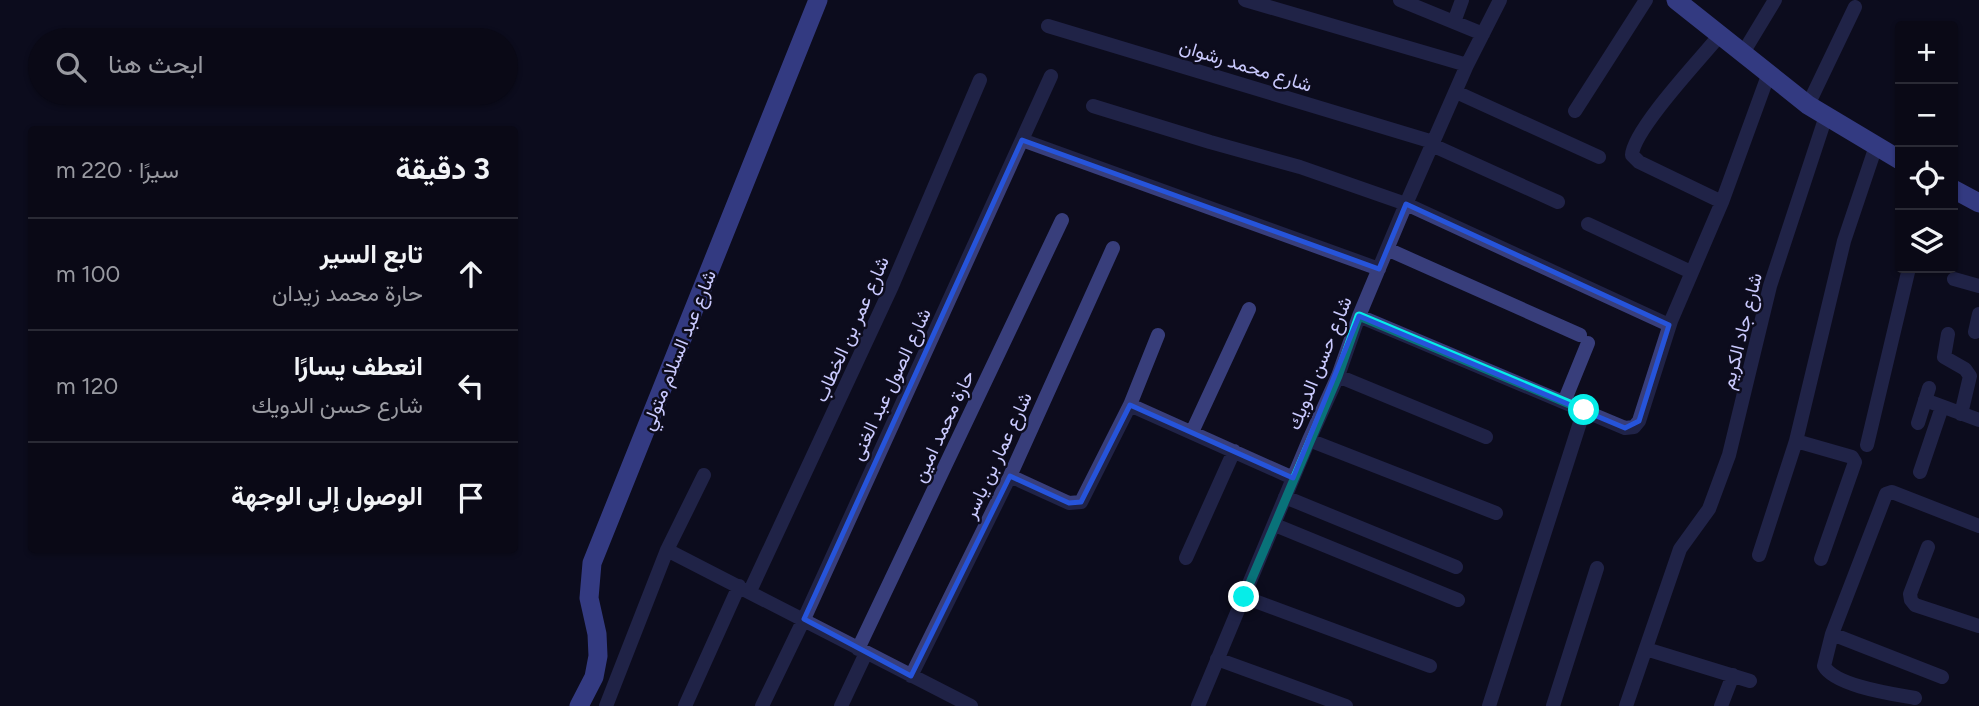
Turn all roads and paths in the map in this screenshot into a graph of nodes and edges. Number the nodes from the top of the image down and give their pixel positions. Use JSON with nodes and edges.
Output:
{"nodes":[{"id":1,"x":818,"y":0,"type":"edge"},
{"id":2,"x":1245,"y":0,"type":"edge"},
{"id":3,"x":1400,"y":0,"type":"edge"},
{"id":4,"x":1462,"y":0,"type":"edge"},
{"id":5,"x":1500,"y":0,"type":"edge"},
{"id":6,"x":1646,"y":0,"type":"edge"},
{"id":7,"x":1775,"y":0,"type":"edge"},
{"id":8,"x":1687,"y":3,"type":"edge"},
{"id":9,"x":1855,"y":7,"type":"dead end"},
{"id":10,"x":1454,"y":22,"type":"junction"},
{"id":11,"x":1048,"y":26,"type":"dead end"},
{"id":12,"x":1483,"y":34,"type":"junction"},
{"id":13,"x":1720,"y":35,"type":"junction"},
{"id":14,"x":1743,"y":53,"type":"junction"},
{"id":15,"x":1467,"y":65,"type":"junction"},
{"id":16,"x":1769,"y":73,"type":"junction"},
{"id":17,"x":1051,"y":76,"type":"dead end"},
{"id":18,"x":979,"y":80,"type":"dead end"},
{"id":19,"x":1457,"y":92,"type":"junction"},
{"id":20,"x":1808,"y":105,"type":"junction"},
{"id":21,"x":1093,"y":106,"type":"dead end"},
{"id":22,"x":1575,"y":111,"type":"dead end"},
{"id":23,"x":1826,"y":116,"type":"junction"},
{"id":24,"x":1023,"y":140,"type":"junction"},
{"id":25,"x":1433,"y":144,"type":"junction"},
{"id":26,"x":1876,"y":146,"type":"junction"},
{"id":27,"x":1599,"y":157,"type":"dead end"},
{"id":28,"x":1895,"y":157,"type":"edge"},
{"id":29,"x":1958,"y":192,"type":"edge"},
{"id":30,"x":1558,"y":202,"type":"dead end"},
{"id":31,"x":1722,"y":202,"type":"junction"},
{"id":32,"x":1979,"y":203,"type":"edge"},
{"id":33,"x":1406,"y":204,"type":"junction"},
{"id":34,"x":1062,"y":220,"type":"dead end"},
{"id":35,"x":1588,"y":224,"type":"dead end"},
{"id":36,"x":1113,"y":248,"type":"dead end"},
{"id":37,"x":1387,"y":249,"type":"junction"},
{"id":38,"x":1379,"y":269,"type":"junction"},
{"id":39,"x":1692,"y":272,"type":"junction"},
{"id":40,"x":1908,"y":273,"type":"edge"},
{"id":41,"x":1954,"y":279,"type":"dead end"},
{"id":42,"x":1979,"y":286,"type":"edge"},
{"id":43,"x":1249,"y":309,"type":"dead end"},
{"id":44,"x":1979,"y":314,"type":"edge"},
{"id":45,"x":1359,"y":316,"type":"junction"},
{"id":46,"x":1669,"y":326,"type":"junction"},
{"id":47,"x":1975,"y":332,"type":"dead end"},
{"id":48,"x":1948,"y":334,"type":"dead end"},
{"id":49,"x":1158,"y":335,"type":"dead end"},
{"id":50,"x":1338,"y":376,"type":"junction"},
{"id":51,"x":1564,"y":402,"type":"junction"},
{"id":52,"x":1130,"y":405,"type":"junction"},
{"id":53,"x":1942,"y":407,"type":"junction"},
{"id":54,"x":1584,"y":410,"type":"junction"},
{"id":55,"x":1961,"y":414,"type":"junction"},
{"id":56,"x":1979,"y":421,"type":"edge"},
{"id":57,"x":1918,"y":423,"type":"dead end"},
{"id":58,"x":1192,"y":432,"type":"junction"},
{"id":59,"x":1486,"y":437,"type":"dead end"},
{"id":60,"x":1309,"y":440,"type":"junction"},
{"id":61,"x":1796,"y":441,"type":"junction"},
{"id":62,"x":1867,"y":445,"type":"dead end"},
{"id":63,"x":1234,"y":451,"type":"junction"},
{"id":64,"x":1920,"y":472,"type":"dead end"},
{"id":65,"x":704,"y":475,"type":"dead end"},
{"id":66,"x":1010,"y":477,"type":"junction"},
{"id":67,"x":1293,"y":478,"type":"junction"},
{"id":68,"x":1285,"y":497,"type":"junction"},
{"id":69,"x":1496,"y":513,"type":"dead end"},
{"id":70,"x":1275,"y":525,"type":"junction"},
{"id":71,"x":1979,"y":526,"type":"edge"},
{"id":72,"x":1928,"y":547,"type":"dead end"},
{"id":73,"x":667,"y":550,"type":"junction"},
{"id":74,"x":1759,"y":555,"type":"dead end"},
{"id":75,"x":1186,"y":558,"type":"dead end"},
{"id":76,"x":1821,"y":559,"type":"dead end"},
{"id":77,"x":1456,"y":567,"type":"dead end"},
{"id":78,"x":1597,"y":568,"type":"dead end"},
{"id":79,"x":745,"y":589,"type":"junction"},
{"id":80,"x":1244,"y":597,"type":"junction"},
{"id":81,"x":1458,"y":600,"type":"dead end"},
{"id":82,"x":804,"y":619,"type":"junction"},
{"id":83,"x":1979,"y":626,"type":"edge"},
{"id":84,"x":1832,"y":634,"type":"junction"},
{"id":85,"x":1646,"y":649,"type":"junction"},
{"id":86,"x":862,"y":651,"type":"junction"},
{"id":87,"x":1217,"y":659,"type":"junction"},
{"id":88,"x":1430,"y":666,"type":"dead end"},
{"id":89,"x":1732,"y":675,"type":"junction"},
{"id":90,"x":911,"y":676,"type":"junction"},
{"id":91,"x":1942,"y":677,"type":"dead end"},
{"id":92,"x":1750,"y":681,"type":"dead end"},
{"id":93,"x":1915,"y":698,"type":"dead end"},
{"id":94,"x":579,"y":706,"type":"edge"},
{"id":95,"x":606,"y":706,"type":"edge"},
{"id":96,"x":685,"y":706,"type":"edge"},
{"id":97,"x":762,"y":706,"type":"edge"},
{"id":98,"x":841,"y":706,"type":"edge"},
{"id":99,"x":971,"y":706,"type":"edge"},
{"id":100,"x":1198,"y":706,"type":"edge"},
{"id":101,"x":1346,"y":706,"type":"edge"},
{"id":102,"x":1489,"y":706,"type":"edge"},
{"id":103,"x":1553,"y":706,"type":"edge"},
{"id":104,"x":1626,"y":706,"type":"edge"},
{"id":105,"x":1721,"y":706,"type":"edge"}],
"edges":[{"from":1,"to":94,"type":"street","name":"شارع عبد السلام متولي"},
{"from":2,"to":15,"type":"street"},
{"from":3,"to":10,"type":"street"},
{"from":4,"to":10,"type":"street"},
{"from":5,"to":12,"type":"street","name":"شارع حسن الدويك"},
{"from":6,"to":22,"type":"street"},
{"from":7,"to":14,"type":"street"},
{"from":8,"to":13,"type":"street"},
{"from":9,"to":20,"type":"street"},
{"from":10,"to":12,"type":"street"},
{"from":11,"to":25,"type":"street","name":"شارع محمد رشوان"},
{"from":12,"to":15,"type":"street","name":"شارع حسن الدويك"},
{"from":13,"to":14,"type":"street"},
{"from":13,"to":31,"type":"street"},
{"from":14,"to":16,"type":"street"},
{"from":15,"to":19,"type":"street","name":"شارع حسن الدويك"},
{"from":16,"to":20,"type":"street"},
{"from":16,"to":31,"type":"street"},
{"from":17,"to":24,"type":"street","name":"شارع الصول عبد الغنى"},
{"from":18,"to":79,"type":"street","name":"شارع عمر بن الخطاب"},
{"from":19,"to":25,"type":"street","name":"شارع حسن الدويك"},
{"from":19,"to":27,"type":"street"},
{"from":20,"to":23,"type":"street"},
{"from":21,"to":33,"type":"street"},
{"from":23,"to":26,"type":"street"},
{"from":23,"to":85,"type":"street","name":"شارع جاد الكريم"},
{"from":24,"to":38,"type":"street"},
{"from":24,"to":82,"type":"street","name":"شارع الصول عبد الغنى"},
{"from":25,"to":30,"type":"street","name":"شارع محمد رشوان"},
{"from":25,"to":33,"type":"street","name":"شارع حسن الدويك"},
{"from":26,"to":28,"type":"street"},
{"from":26,"to":61,"type":"street"},
{"from":29,"to":32,"type":"street"},
{"from":31,"to":39,"type":"street"},
{"from":33,"to":37,"type":"street","name":"شارع حسن الدويك"},
{"from":33,"to":46,"type":"street"},
{"from":34,"to":86,"type":"street","name":"حارة محمد امين"},
{"from":35,"to":39,"type":"street"},
{"from":36,"to":66,"type":"street","name":"شارع عمار بن ياسر"},
{"from":37,"to":38,"type":"street","name":"شارع حسن الدويك"},
{"from":37,"to":51,"type":"street"},
{"from":38,"to":45,"type":"street","name":"شارع حسن الدويك"},
{"from":39,"to":46,"type":"street"},
{"from":40,"to":62,"type":"street"},
{"from":41,"to":42,"type":"street"},
{"from":43,"to":58,"type":"street"},
{"from":44,"to":47,"type":"street"},
{"from":45,"to":50,"type":"street","name":"شارع حسن الدويك"},
{"from":45,"to":51,"type":"street"},
{"from":46,"to":54,"type":"street"},
{"from":48,"to":55,"type":"street"},
{"from":49,"to":52,"type":"street"},
{"from":50,"to":59,"type":"street"},
{"from":50,"to":60,"type":"street","name":"شارع حسن الدويك"},
{"from":51,"to":54,"type":"street"},
{"from":52,"to":58,"type":"street"},
{"from":52,"to":66,"type":"street"},
{"from":53,"to":55,"type":"street"},
{"from":53,"to":57,"type":"street"},
{"from":53,"to":64,"type":"street"},
{"from":54,"to":102,"type":"street"},
{"from":55,"to":56,"type":"street"},
{"from":58,"to":63,"type":"street"},
{"from":60,"to":67,"type":"street","name":"شارع حسن الدويك"},
{"from":60,"to":69,"type":"street"},
{"from":61,"to":74,"type":"street"},
{"from":61,"to":76,"type":"street"},
{"from":63,"to":67,"type":"street"},
{"from":63,"to":75,"type":"street"},
{"from":65,"to":73,"type":"street"},
{"from":66,"to":90,"type":"street","name":"شارع عمار بن ياسر"},
{"from":67,"to":68,"type":"street","name":"شارع حسن الدويك"},
{"from":68,"to":70,"type":"street","name":"شارع حسن الدويك"},
{"from":68,"to":77,"type":"street"},
{"from":70,"to":80,"type":"street","name":"شارع حسن الدويك"},
{"from":70,"to":81,"type":"street"},
{"from":71,"to":84,"type":"street"},
{"from":72,"to":83,"type":"street"},
{"from":73,"to":79,"type":"street"},
{"from":73,"to":95,"type":"street"},
{"from":78,"to":103,"type":"street"},
{"from":79,"to":82,"type":"street"},
{"from":79,"to":96,"type":"street","name":"شارع عمر بن الخطاب"},
{"from":80,"to":87,"type":"street","name":"شارع حسن الدويك"},
{"from":80,"to":88,"type":"street"},
{"from":82,"to":86,"type":"street"},
{"from":82,"to":97,"type":"street","name":"شارع الصول عبد الغنى"},
{"from":84,"to":91,"type":"street"},
{"from":84,"to":93,"type":"street"},
{"from":85,"to":89,"type":"street"},
{"from":85,"to":104,"type":"street","name":"شارع جاد الكريم"},
{"from":86,"to":90,"type":"street"},
{"from":86,"to":98,"type":"street","name":"حارة محمد امين"},
{"from":87,"to":100,"type":"street","name":"شارع حسن الدويك"},
{"from":87,"to":101,"type":"street"},
{"from":89,"to":92,"type":"street"},
{"from":89,"to":105,"type":"street"},
{"from":90,"to":99,"type":"street"}]}
